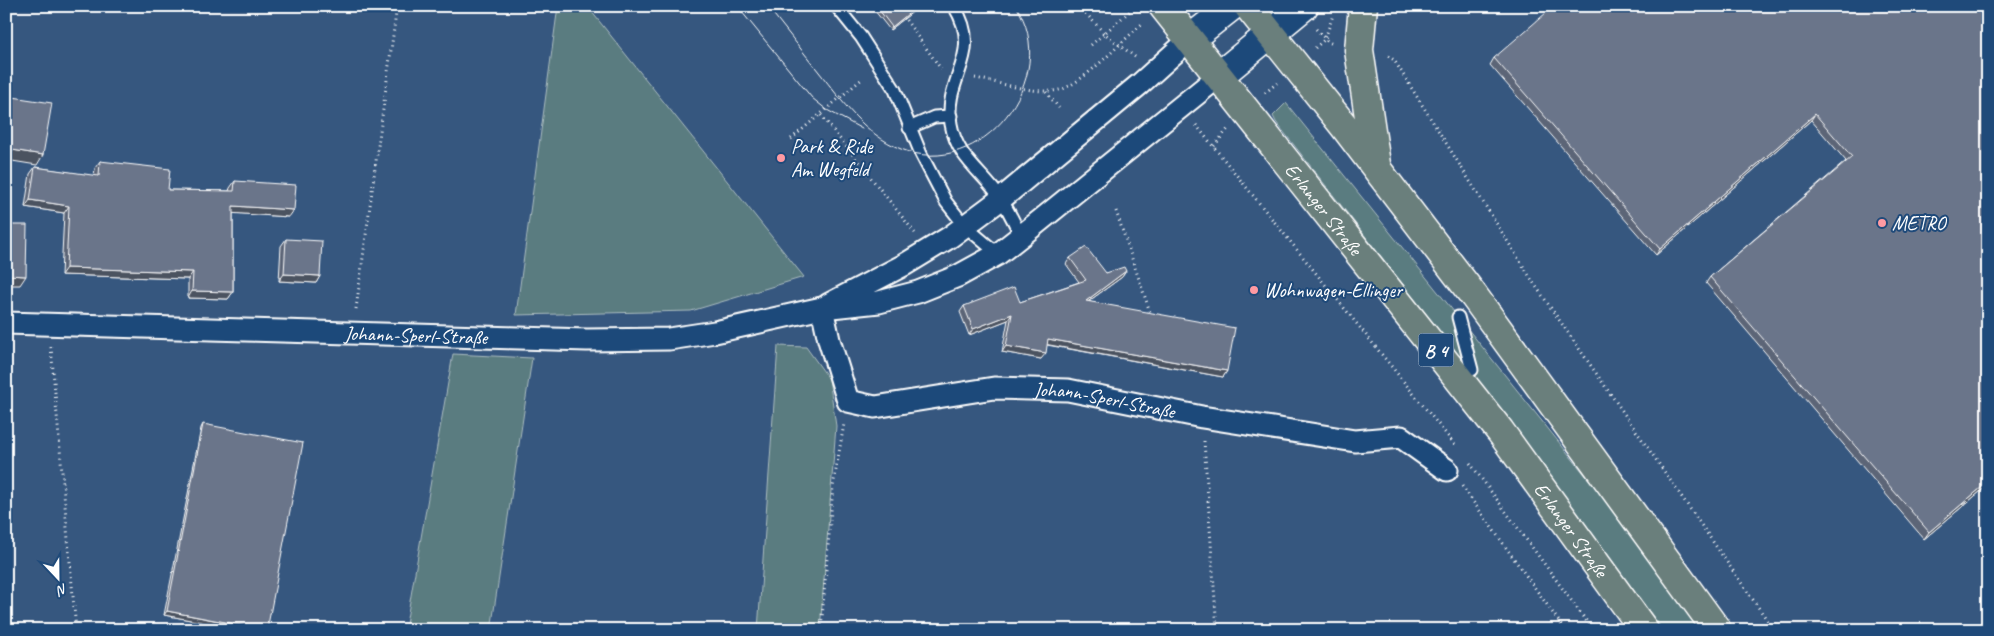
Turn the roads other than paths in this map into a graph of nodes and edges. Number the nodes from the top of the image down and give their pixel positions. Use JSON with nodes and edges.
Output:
{"nodes":[{"id":1,"x":836,"y":6,"type":"edge"},
{"id":2,"x":954,"y":6,"type":"edge"},
{"id":3,"x":1232,"y":6,"type":"edge"},
{"id":4,"x":1248,"y":6,"type":"edge"},
{"id":5,"x":1304,"y":6,"type":"edge"},
{"id":6,"x":1363,"y":6,"type":"edge"},
{"id":7,"x":1155,"y":13,"type":"edge"},
{"id":8,"x":1270,"y":34,"type":"junction"},
{"id":9,"x":1190,"y":39,"type":"junction"},
{"id":10,"x":1219,"y":76,"type":"junction"},
{"id":11,"x":951,"y":116,"type":"junction"},
{"id":12,"x":909,"y":128,"type":"junction"},
{"id":13,"x":1377,"y":168,"type":"junction"},
{"id":14,"x":1001,"y":199,"type":"junction"},
{"id":15,"x":965,"y":226,"type":"junction"},
{"id":16,"x":1022,"y":236,"type":"junction"},
{"id":17,"x":998,"y":254,"type":"junction"},
{"id":18,"x":822,"y":308,"type":"junction"},
{"id":19,"x":1458,"y":317,"type":"dead end"},
{"id":20,"x":6,"y":323,"type":"edge"},
{"id":21,"x":1472,"y":370,"type":"dead end"},
{"id":22,"x":1447,"y":470,"type":"road end"},
{"id":23,"x":1644,"y":630,"type":"edge"},
{"id":24,"x":1717,"y":630,"type":"edge"}],
"edges":[{"from":1,"to":12,"type":"lane"},
{"from":2,"to":11,"type":"lane"},
{"from":3,"to":9,"type":"street","name":"Johann-Sperl-Straße"},
{"from":4,"to":8,"type":"main road"},
{"from":5,"to":8,"type":"street"},
{"from":6,"to":13,"type":"main road"},
{"from":7,"to":9,"type":"main road","name":"Erlanger Straße","number":"B 4"},
{"from":8,"to":10,"type":"street"},
{"from":8,"to":13,"type":"main road"},
{"from":9,"to":10,"type":"main road","name":"Erlanger Straße","number":"B 4"},
{"from":9,"to":14,"type":"street","name":"Johann-Sperl-Straße"},
{"from":10,"to":16,"type":"street","name":"Johann-Sperl-Straße"},
{"from":10,"to":23,"type":"main road","name":"Erlanger Straße","number":"B 4"},
{"from":11,"to":12,"type":"lane"},
{"from":11,"to":14,"type":"lane"},
{"from":12,"to":15,"type":"lane"},
{"from":13,"to":24,"type":"main road"},
{"from":14,"to":15,"type":"street","name":"Johann-Sperl-Straße"},
{"from":14,"to":16,"type":"lane"},
{"from":15,"to":17,"type":"lane"},
{"from":15,"to":18,"type":"street","name":"Johann-Sperl-Straße"},
{"from":16,"to":17,"type":"street","name":"Johann-Sperl-Straße"},
{"from":17,"to":18,"type":"street","name":"Johann-Sperl-Straße"},
{"from":18,"to":20,"type":"street","name":"Johann-Sperl-Straße"},
{"from":18,"to":22,"type":"street","name":"Johann-Sperl-Straße"},
{"from":19,"to":21,"type":"lane"}]}
